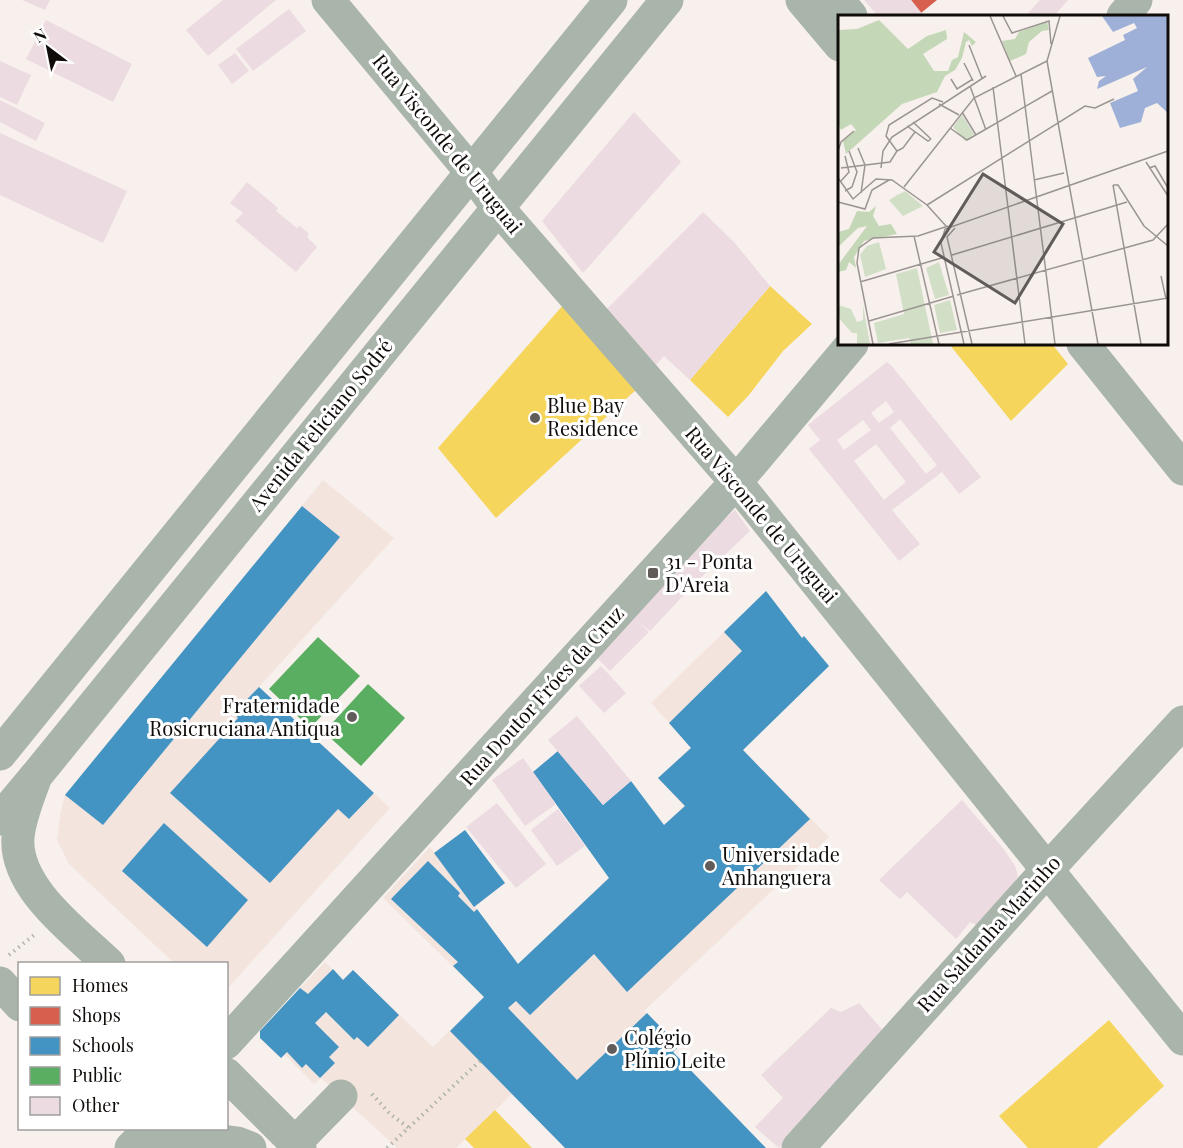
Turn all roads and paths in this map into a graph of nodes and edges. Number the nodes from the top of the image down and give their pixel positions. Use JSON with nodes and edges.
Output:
{"nodes":[{"id":1,"x":328,"y":0,"type":"edge"},
{"id":2,"x":611,"y":0,"type":"edge"},
{"id":3,"x":667,"y":0,"type":"edge"},
{"id":4,"x":802,"y":0,"type":"edge"},
{"id":5,"x":838,"y":0,"type":"edge"},
{"id":6,"x":1136,"y":0,"type":"edge"},
{"id":7,"x":850,"y":15,"type":"edge"},
{"id":8,"x":1124,"y":15,"type":"edge"},
{"id":9,"x":838,"y":43,"type":"edge"},
{"id":10,"x":472,"y":173,"type":"junction"},
{"id":11,"x":498,"y":208,"type":"junction"},
{"id":12,"x":851,"y":345,"type":"edge"},
{"id":13,"x":1084,"y":345,"type":"edge"},
{"id":14,"x":1183,"y":469,"type":"edge"},
{"id":15,"x":736,"y":482,"type":"junction"},
{"id":16,"x":1183,"y":723,"type":"edge"},
{"id":17,"x":0,"y":754,"type":"edge"},
{"id":18,"x":36,"y":776,"type":"junction"},
{"id":19,"x":0,"y":819,"type":"edge"},
{"id":20,"x":1048,"y":869,"type":"junction"},
{"id":21,"x":36,"y":933,"type":"dead end"},
{"id":22,"x":108,"y":962,"type":"edge"},
{"id":23,"x":3,"y":970,"type":"edge"},
{"id":24,"x":18,"y":1001,"type":"edge"},
{"id":25,"x":1183,"y":1039,"type":"edge"},
{"id":26,"x":228,"y":1040,"type":"edge"},
{"id":27,"x":480,"y":1061,"type":"dead end"},
{"id":28,"x":228,"y":1076,"type":"edge"},
{"id":29,"x":355,"y":1091,"type":"joint"},
{"id":30,"x":409,"y":1128,"type":"junction"},
{"id":31,"x":147,"y":1139,"type":"edge"},
{"id":32,"x":298,"y":1146,"type":"edge"},
{"id":33,"x":250,"y":1148,"type":"edge"},
{"id":34,"x":387,"y":1148,"type":"edge"},
{"id":35,"x":798,"y":1148,"type":"edge"}],
"edges":[{"from":1,"to":10,"type":"street","name":"Rua Visconde de Uruguai"},
{"from":2,"to":10,"type":"main road"},
{"from":3,"to":11,"type":"main road","name":"Avenida Feliciano Sodré"},
{"from":4,"to":9,"type":"street"},
{"from":5,"to":7,"type":"street"},
{"from":6,"to":8,"type":"street"},
{"from":10,"to":11,"type":"street","name":"Rua Visconde de Uruguai"},
{"from":10,"to":17,"type":"main road"},
{"from":11,"to":15,"type":"street","name":"Rua Visconde de Uruguai"},
{"from":11,"to":18,"type":"main road","name":"Avenida Feliciano Sodré"},
{"from":12,"to":15,"type":"street","name":"Rua Doutor Fróes da Cruz"},
{"from":13,"to":14,"type":"street"},
{"from":15,"to":20,"type":"street","name":"Rua Visconde de Uruguai"},
{"from":15,"to":26,"type":"street","name":"Rua Doutor Fróes da Cruz"},
{"from":16,"to":20,"type":"main road","name":"Rua Saldanha Marinho"},
{"from":18,"to":19,"type":"street"},
{"from":18,"to":22,"type":"main road","name":"Avenida Feliciano Sodré"},
{"from":20,"to":25,"type":"street","name":"Rua Visconde de Uruguai"},
{"from":20,"to":35,"type":"main road","name":"Rua Saldanha Marinho"},
{"from":21,"to":23,"type":"path"},
{"from":23,"to":24,"type":"main road"},
{"from":27,"to":30,"type":"path"},
{"from":28,"to":32,"type":"main road"},
{"from":29,"to":30,"type":"path"},
{"from":29,"to":32,"type":"street"},
{"from":30,"to":34,"type":"path"},
{"from":31,"to":33,"type":"street"}]}
